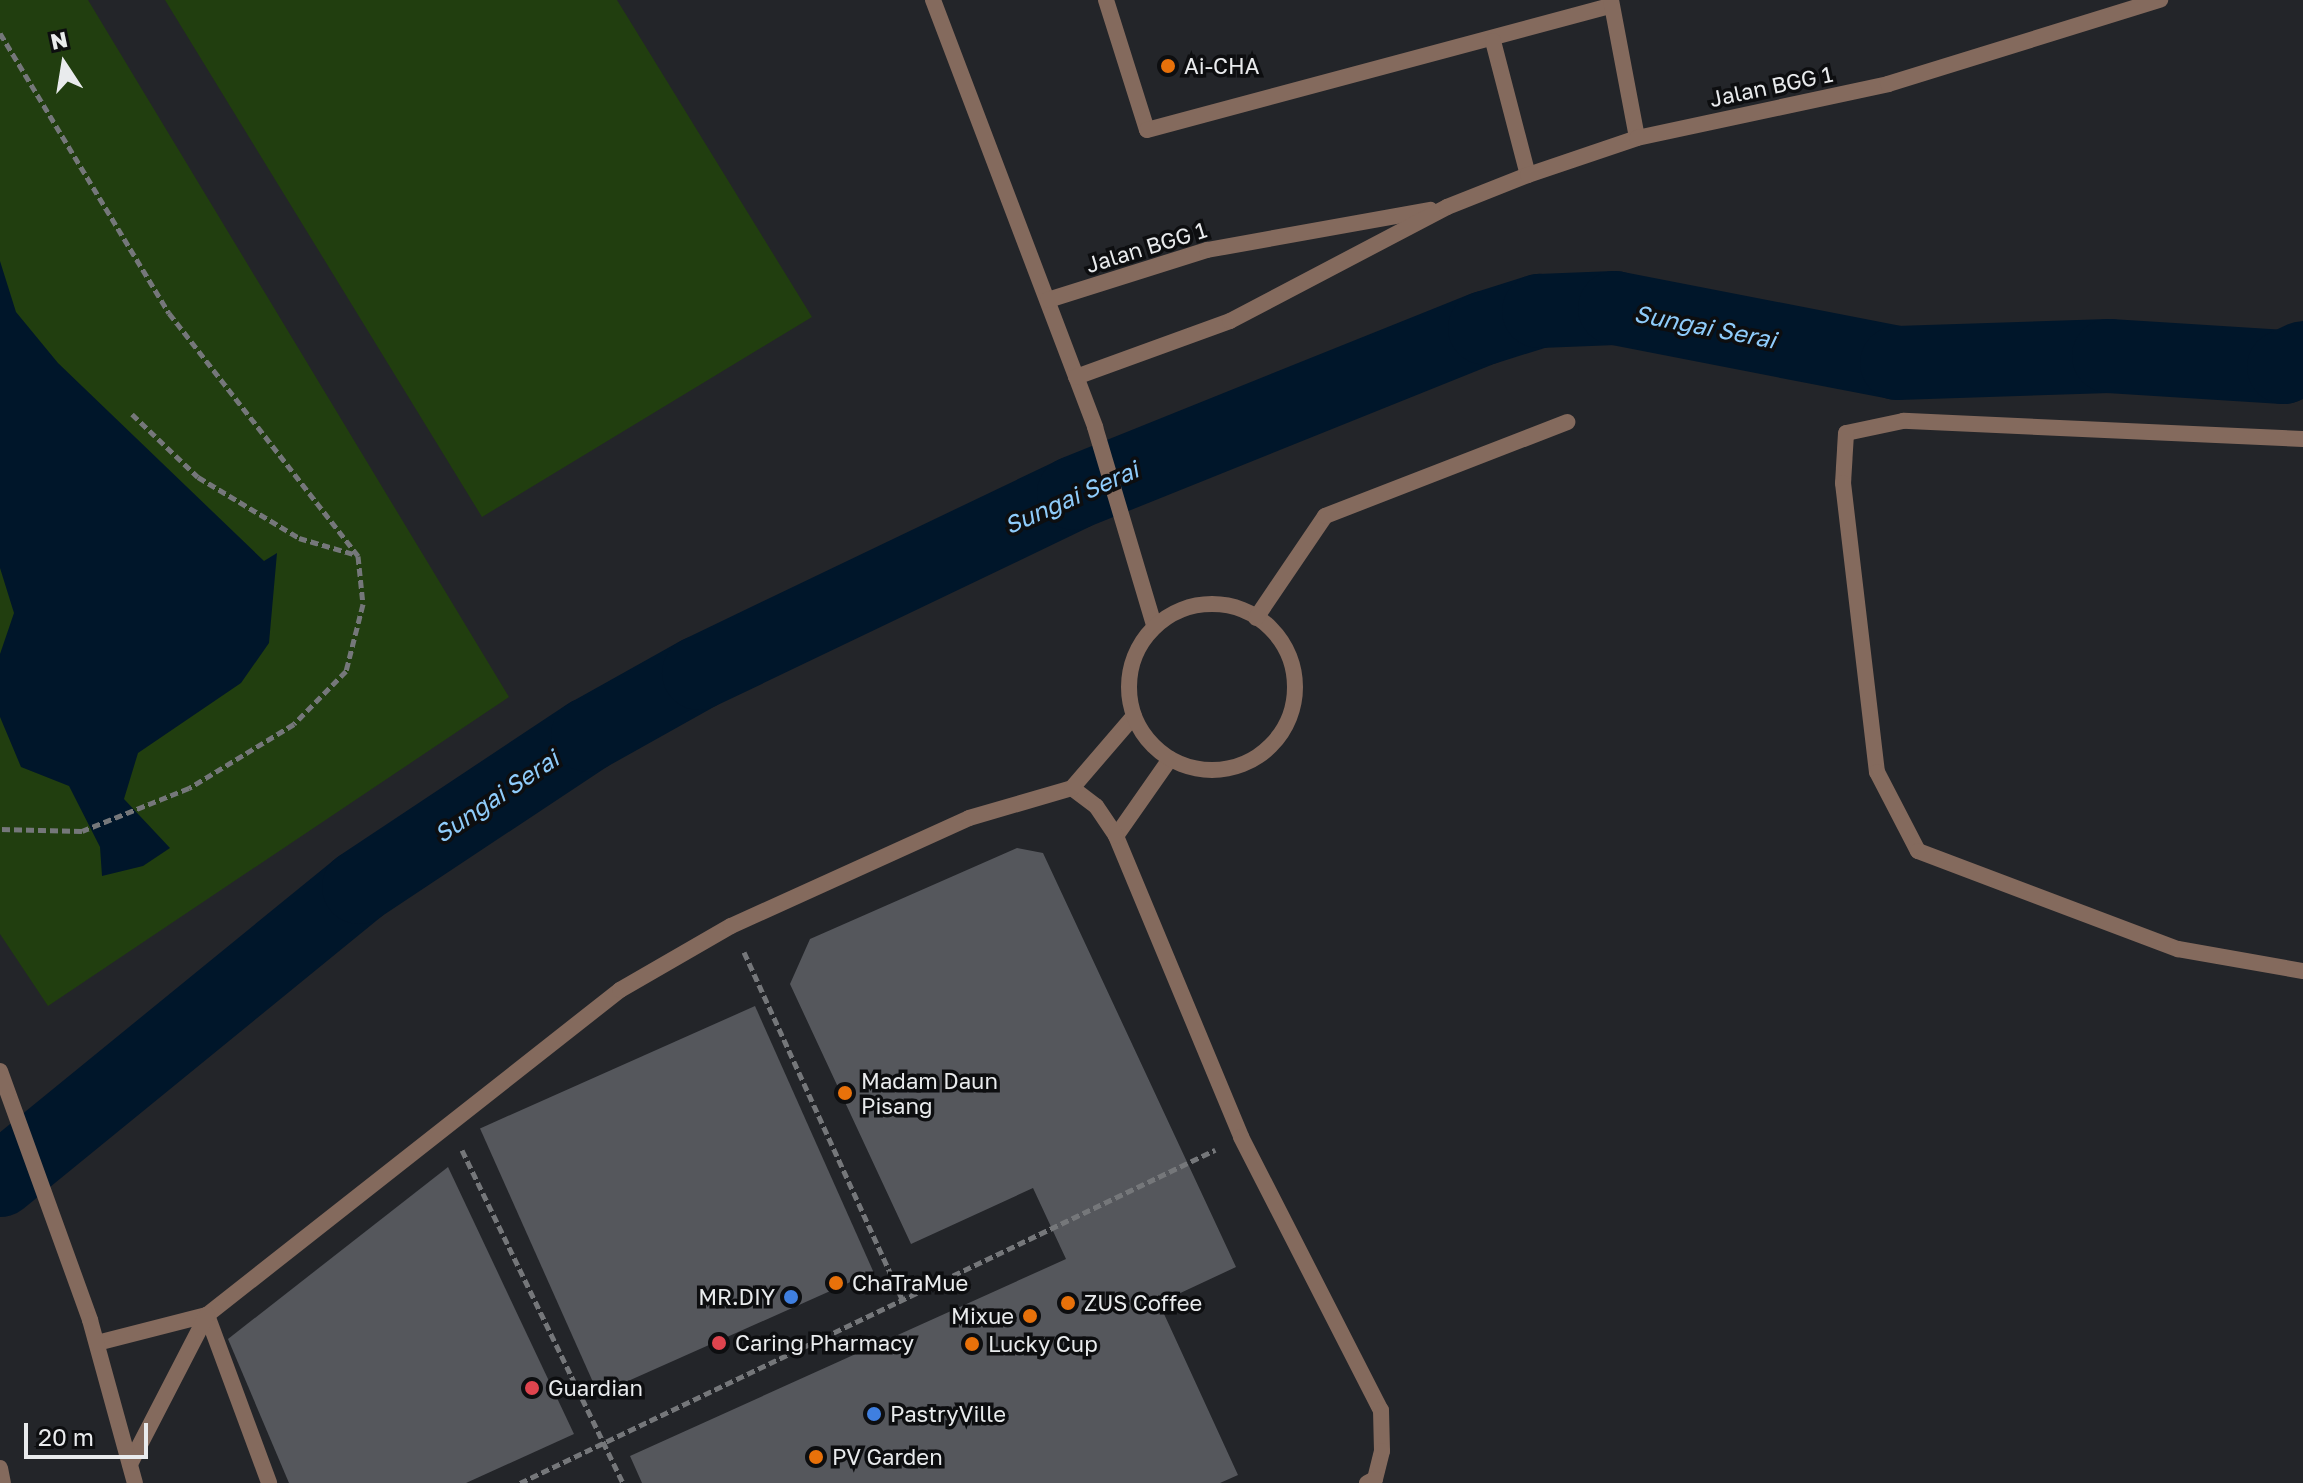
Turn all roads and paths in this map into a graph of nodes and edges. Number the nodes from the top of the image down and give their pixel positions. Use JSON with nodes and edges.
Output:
{"nodes":[{"id":1,"x":933,"y":0,"type":"edge"},
{"id":2,"x":1106,"y":0,"type":"edge"},
{"id":3,"x":2160,"y":0,"type":"edge"},
{"id":4,"x":1610,"y":3,"type":"edge"},
{"id":5,"x":2106,"y":7,"type":"edge"},
{"id":6,"x":0,"y":33,"type":"edge"},
{"id":7,"x":1493,"y":41,"type":"junction"},
{"id":8,"x":1637,"y":138,"type":"junction"},
{"id":9,"x":1528,"y":175,"type":"junction"},
{"id":10,"x":1447,"y":207,"type":"junction"},
{"id":11,"x":1048,"y":300,"type":"junction"},
{"id":12,"x":1076,"y":377,"type":"junction"},
{"id":13,"x":132,"y":414,"type":"dead end"},
{"id":14,"x":1567,"y":422,"type":"dead end"},
{"id":15,"x":2303,"y":439,"type":"edge"},
{"id":16,"x":358,"y":556,"type":"junction"},
{"id":17,"x":1256,"y":618,"type":"junction"},
{"id":18,"x":1154,"y":625,"type":"junction"},
{"id":19,"x":1134,"y":716,"type":"junction"},
{"id":20,"x":1170,"y":759,"type":"junction"},
{"id":21,"x":1072,"y":788,"type":"junction"},
{"id":22,"x":0,"y":829,"type":"edge"},
{"id":23,"x":1116,"y":836,"type":"junction"},
{"id":24,"x":731,"y":926,"type":"junction"},
{"id":25,"x":2303,"y":971,"type":"edge"},
{"id":26,"x":0,"y":1071,"type":"edge"},
{"id":27,"x":448,"y":1120,"type":"junction"},
{"id":28,"x":1241,"y":1137,"type":"junction"},
{"id":29,"x":903,"y":1301,"type":"junction"},
{"id":30,"x":207,"y":1315,"type":"junction"},
{"id":31,"x":97,"y":1343,"type":"junction"},
{"id":32,"x":604,"y":1443,"type":"junction"},
{"id":33,"x":130,"y":1464,"type":"junction"},
{"id":34,"x":0,"y":1468,"type":"edge"},
{"id":35,"x":3,"y":1483,"type":"edge"},
{"id":36,"x":135,"y":1483,"type":"edge"},
{"id":37,"x":269,"y":1483,"type":"edge"},
{"id":38,"x":520,"y":1483,"type":"edge"},
{"id":39,"x":623,"y":1483,"type":"edge"},
{"id":40,"x":1367,"y":1483,"type":"edge"}],
"edges":[{"from":1,"to":11,"type":"street"},
{"from":2,"to":7,"type":"street"},
{"from":3,"to":5,"type":"street","name":"Jalan BGG 1"},
{"from":4,"to":7,"type":"street"},
{"from":4,"to":8,"type":"street"},
{"from":5,"to":8,"type":"street","name":"Jalan BGG 1"},
{"from":6,"to":16,"type":"path"},
{"from":7,"to":9,"type":"street"},
{"from":8,"to":9,"type":"street","name":"Jalan BGG 1"},
{"from":9,"to":10,"type":"street","name":"Jalan BGG 1"},
{"from":10,"to":11,"type":"street","name":"Jalan BGG 1"},
{"from":10,"to":12,"type":"street","name":"Jalan BGG 1"},
{"from":11,"to":12,"type":"street"},
{"from":12,"to":18,"type":"street"},
{"from":13,"to":16,"type":"path"},
{"from":14,"to":17,"type":"street"},
{"from":15,"to":25,"type":"street"},
{"from":16,"to":22,"type":"path"},
{"from":17,"to":18,"type":"street"},
{"from":17,"to":20,"type":"street"},
{"from":18,"to":19,"type":"street"},
{"from":19,"to":20,"type":"street"},
{"from":19,"to":21,"type":"street"},
{"from":20,"to":23,"type":"street"},
{"from":21,"to":23,"type":"street"},
{"from":21,"to":24,"type":"street"},
{"from":23,"to":28,"type":"street"},
{"from":24,"to":27,"type":"street"},
{"from":24,"to":29,"type":"path"},
{"from":26,"to":31,"type":"street"},
{"from":27,"to":30,"type":"street"},
{"from":27,"to":32,"type":"path"},
{"from":28,"to":29,"type":"path"},
{"from":28,"to":40,"type":"street"},
{"from":29,"to":32,"type":"path"},
{"from":30,"to":31,"type":"street"},
{"from":30,"to":33,"type":"street"},
{"from":30,"to":37,"type":"street"},
{"from":31,"to":33,"type":"street"},
{"from":32,"to":38,"type":"path"},
{"from":32,"to":39,"type":"path"},
{"from":33,"to":36,"type":"street"},
{"from":34,"to":35,"type":"street"}]}
